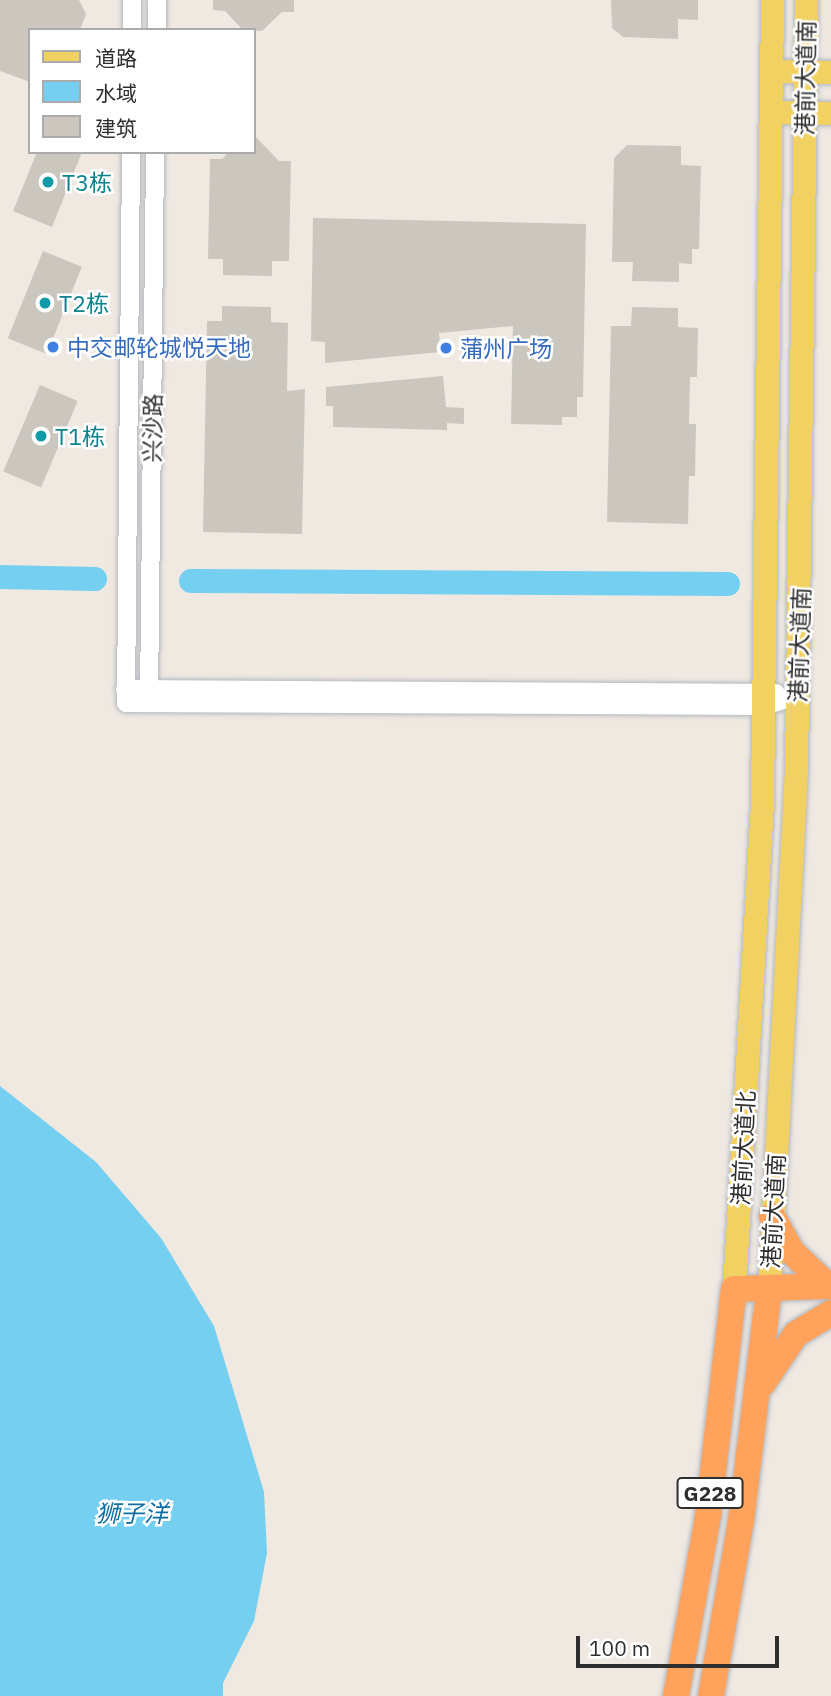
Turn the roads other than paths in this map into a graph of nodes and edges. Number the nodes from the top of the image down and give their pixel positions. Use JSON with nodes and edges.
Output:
{"nodes":[{"id":1,"x":132,"y":0,"type":"edge"},
{"id":2,"x":157,"y":0,"type":"edge"},
{"id":3,"x":772,"y":0,"type":"edge"},
{"id":4,"x":806,"y":0,"type":"edge"},
{"id":5,"x":132,"y":28,"type":"edge"},
{"id":6,"x":156,"y":28,"type":"edge"},
{"id":7,"x":771,"y":71,"type":"junction"},
{"id":8,"x":805,"y":71,"type":"junction"},
{"id":9,"x":831,"y":72,"type":"edge"},
{"id":10,"x":771,"y":112,"type":"junction"},
{"id":11,"x":805,"y":113,"type":"junction"},
{"id":12,"x":831,"y":113,"type":"edge"},
{"id":13,"x":131,"y":154,"type":"edge"},
{"id":14,"x":155,"y":154,"type":"edge"},
{"id":15,"x":765,"y":597,"type":"joint"},
{"id":16,"x":150,"y":696,"type":"junction"},
{"id":17,"x":797,"y":696,"type":"junction"},
{"id":18,"x":764,"y":699,"type":"junction"},
{"id":19,"x":741,"y":1168,"type":"junction"},
{"id":20,"x":775,"y":1169,"type":"junction"},
{"id":21,"x":772,"y":1216,"type":"junction"},
{"id":22,"x":830,"y":1293,"type":"edge"},
{"id":23,"x":734,"y":1297,"type":"junction"},
{"id":24,"x":768,"y":1298,"type":"junction"},
{"id":25,"x":831,"y":1313,"type":"edge"},
{"id":26,"x":756,"y":1397,"type":"junction"},
{"id":27,"x":719,"y":1418,"type":"junction"},
{"id":28,"x":753,"y":1426,"type":"junction"},
{"id":29,"x":676,"y":1696,"type":"edge"},
{"id":30,"x":711,"y":1696,"type":"edge"}],
"edges":[{"from":1,"to":5,"type":"street"},
{"from":2,"to":6,"type":"street"},
{"from":3,"to":7,"type":"main road","name":"港前大道南"},
{"from":4,"to":8,"type":"main road","name":"港前大道南"},
{"from":7,"to":8,"type":"main road"},
{"from":7,"to":10,"type":"main road","name":"港前大道南"},
{"from":8,"to":9,"type":"main road"},
{"from":8,"to":11,"type":"main road","name":"港前大道南"},
{"from":10,"to":11,"type":"main road"},
{"from":10,"to":15,"type":"main road","name":"港前大道南"},
{"from":11,"to":12,"type":"main road"},
{"from":11,"to":17,"type":"main road","name":"港前大道南"},
{"from":13,"to":16,"type":"street","name":"兴沙路"},
{"from":14,"to":16,"type":"street","name":"兴沙路"},
{"from":15,"to":18,"type":"main road","name":"港前大道北"},
{"from":16,"to":18,"type":"street"},
{"from":17,"to":18,"type":"street"},
{"from":17,"to":20,"type":"main road","name":"港前大道南"},
{"from":18,"to":19,"type":"main road","name":"港前大道北"},
{"from":19,"to":20,"type":"main road"},
{"from":19,"to":23,"type":"main road","name":"港前大道北"},
{"from":20,"to":21,"type":"main road","name":"港前大道南"},
{"from":21,"to":22,"type":"highway"},
{"from":21,"to":24,"type":"main road","name":"港前大道南"},
{"from":22,"to":24,"type":"highway"},
{"from":23,"to":24,"type":"highway"},
{"from":23,"to":27,"type":"highway","name":"港前大道北","number":"G228"},
{"from":24,"to":26,"type":"highway","number":"G228"},
{"from":25,"to":26,"type":"highway"},
{"from":26,"to":28,"type":"highway","number":"G228"},
{"from":27,"to":28,"type":"highway"},
{"from":27,"to":29,"type":"highway","name":"港前大道北","number":"G228"},
{"from":28,"to":30,"type":"highway","number":"G228"}]}
